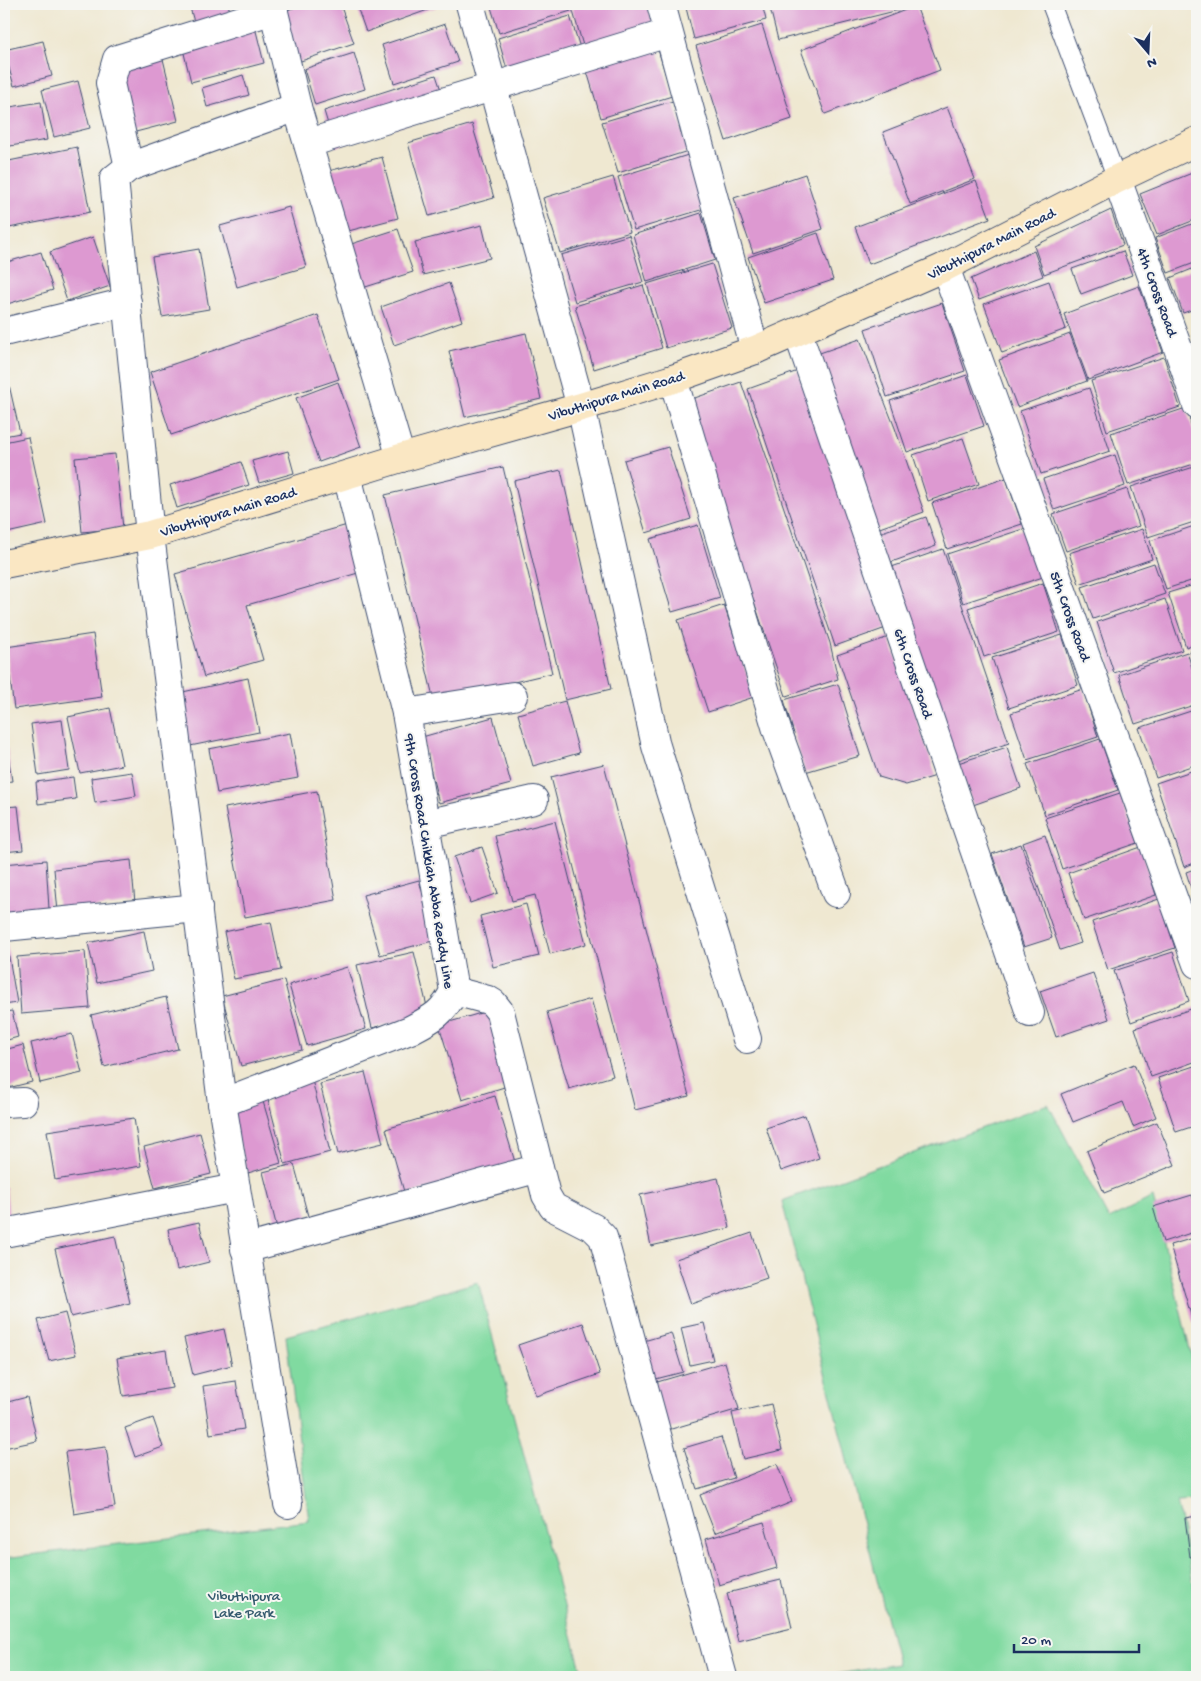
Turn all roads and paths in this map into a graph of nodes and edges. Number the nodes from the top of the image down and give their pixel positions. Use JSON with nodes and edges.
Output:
{"nodes":[{"id":1,"x":470,"y":4,"type":"edge"},
{"id":2,"x":661,"y":4,"type":"edge"},
{"id":3,"x":1051,"y":4,"type":"edge"},
{"id":4,"x":273,"y":7,"type":"edge"},
{"id":5,"x":668,"y":34,"type":"junction"},
{"id":6,"x":493,"y":86,"type":"junction"},
{"id":7,"x":297,"y":107,"type":"junction"},
{"id":8,"x":1197,"y":140,"type":"edge"},
{"id":9,"x":309,"y":143,"type":"junction"},
{"id":10,"x":129,"y":167,"type":"junction"},
{"id":11,"x":1117,"y":179,"type":"junction"},
{"id":12,"x":945,"y":267,"type":"junction"},
{"id":13,"x":127,"y":302,"type":"junction"},
{"id":14,"x":4,"y":332,"type":"edge"},
{"id":15,"x":798,"y":333,"type":"junction"},
{"id":16,"x":755,"y":350,"type":"junction"},
{"id":17,"x":673,"y":379,"type":"junction"},
{"id":18,"x":1197,"y":405,"type":"edge"},
{"id":19,"x":581,"y":407,"type":"junction"},
{"id":20,"x":401,"y":458,"type":"junction"},
{"id":21,"x":347,"y":475,"type":"junction"},
{"id":22,"x":150,"y":534,"type":"junction"},
{"id":23,"x":4,"y":564,"type":"edge"},
{"id":24,"x":514,"y":696,"type":"dead end"},
{"id":25,"x":406,"y":713,"type":"junction"},
{"id":26,"x":534,"y":800,"type":"dead end"},
{"id":27,"x":425,"y":824,"type":"junction"},
{"id":28,"x":836,"y":893,"type":"dead end"},
{"id":29,"x":198,"y":908,"type":"junction"},
{"id":30,"x":4,"y":927,"type":"edge"},
{"id":31,"x":1197,"y":964,"type":"edge"},
{"id":32,"x":454,"y":991,"type":"junction"},
{"id":33,"x":1030,"y":1012,"type":"dead end"},
{"id":34,"x":747,"y":1038,"type":"dead end"},
{"id":35,"x":222,"y":1103,"type":"junction"},
{"id":36,"x":539,"y":1168,"type":"junction"},
{"id":37,"x":236,"y":1188,"type":"junction"},
{"id":38,"x":4,"y":1233,"type":"edge"},
{"id":39,"x":245,"y":1249,"type":"junction"},
{"id":40,"x":288,"y":1504,"type":"dead end"},
{"id":41,"x":723,"y":1677,"type":"edge"}],
"edges":[{"from":1,"to":6,"type":"street"},
{"from":2,"to":5,"type":"street"},
{"from":3,"to":11,"type":"lane"},
{"from":4,"to":7,"type":"street"},
{"from":4,"to":10,"type":"street"},
{"from":5,"to":6,"type":"street"},
{"from":5,"to":16,"type":"street"},
{"from":6,"to":9,"type":"street"},
{"from":6,"to":19,"type":"street"},
{"from":7,"to":9,"type":"street"},
{"from":7,"to":10,"type":"street"},
{"from":8,"to":11,"type":"street","name":"Vibuthipura Main Road"},
{"from":9,"to":20,"type":"street"},
{"from":10,"to":13,"type":"street"},
{"from":11,"to":12,"type":"street","name":"Vibuthipura Main Road"},
{"from":11,"to":18,"type":"street","name":"4th Cross Road"},
{"from":12,"to":15,"type":"street","name":"Vibuthipura Main Road"},
{"from":12,"to":31,"type":"street","name":"5th Cross Road"},
{"from":13,"to":14,"type":"street"},
{"from":13,"to":22,"type":"street"},
{"from":15,"to":16,"type":"street","name":"Vibuthipura Main Road"},
{"from":15,"to":33,"type":"street","name":"6th Cross Road"},
{"from":16,"to":17,"type":"street","name":"Vibuthipura Main Road"},
{"from":17,"to":19,"type":"street","name":"Vibuthipura Main Road"},
{"from":17,"to":28,"type":"street"},
{"from":19,"to":20,"type":"street","name":"Vibuthipura Main Road"},
{"from":19,"to":34,"type":"street"},
{"from":20,"to":21,"type":"street","name":"Vibuthipura Main Road"},
{"from":21,"to":22,"type":"street","name":"Vibuthipura Main Road"},
{"from":21,"to":25,"type":"street","name":"9th Cross Road Chikkiah Abba Reddy Line"},
{"from":22,"to":23,"type":"street","name":"Vibuthipura Main Road"},
{"from":22,"to":29,"type":"street"},
{"from":24,"to":25,"type":"street"},
{"from":25,"to":27,"type":"street","name":"9th Cross Road Chikkiah Abba Reddy Line"},
{"from":26,"to":27,"type":"street"},
{"from":27,"to":32,"type":"street","name":"9th Cross Road Chikkiah Abba Reddy Line"},
{"from":29,"to":30,"type":"street"},
{"from":29,"to":35,"type":"street"},
{"from":32,"to":35,"type":"street","name":"9th Cross Road Chikkiah Abba Reddy Line"},
{"from":32,"to":36,"type":"street"},
{"from":35,"to":37,"type":"street"},
{"from":36,"to":39,"type":"street"},
{"from":36,"to":41,"type":"street"},
{"from":37,"to":38,"type":"street"},
{"from":37,"to":39,"type":"street"},
{"from":39,"to":40,"type":"street"}]}
